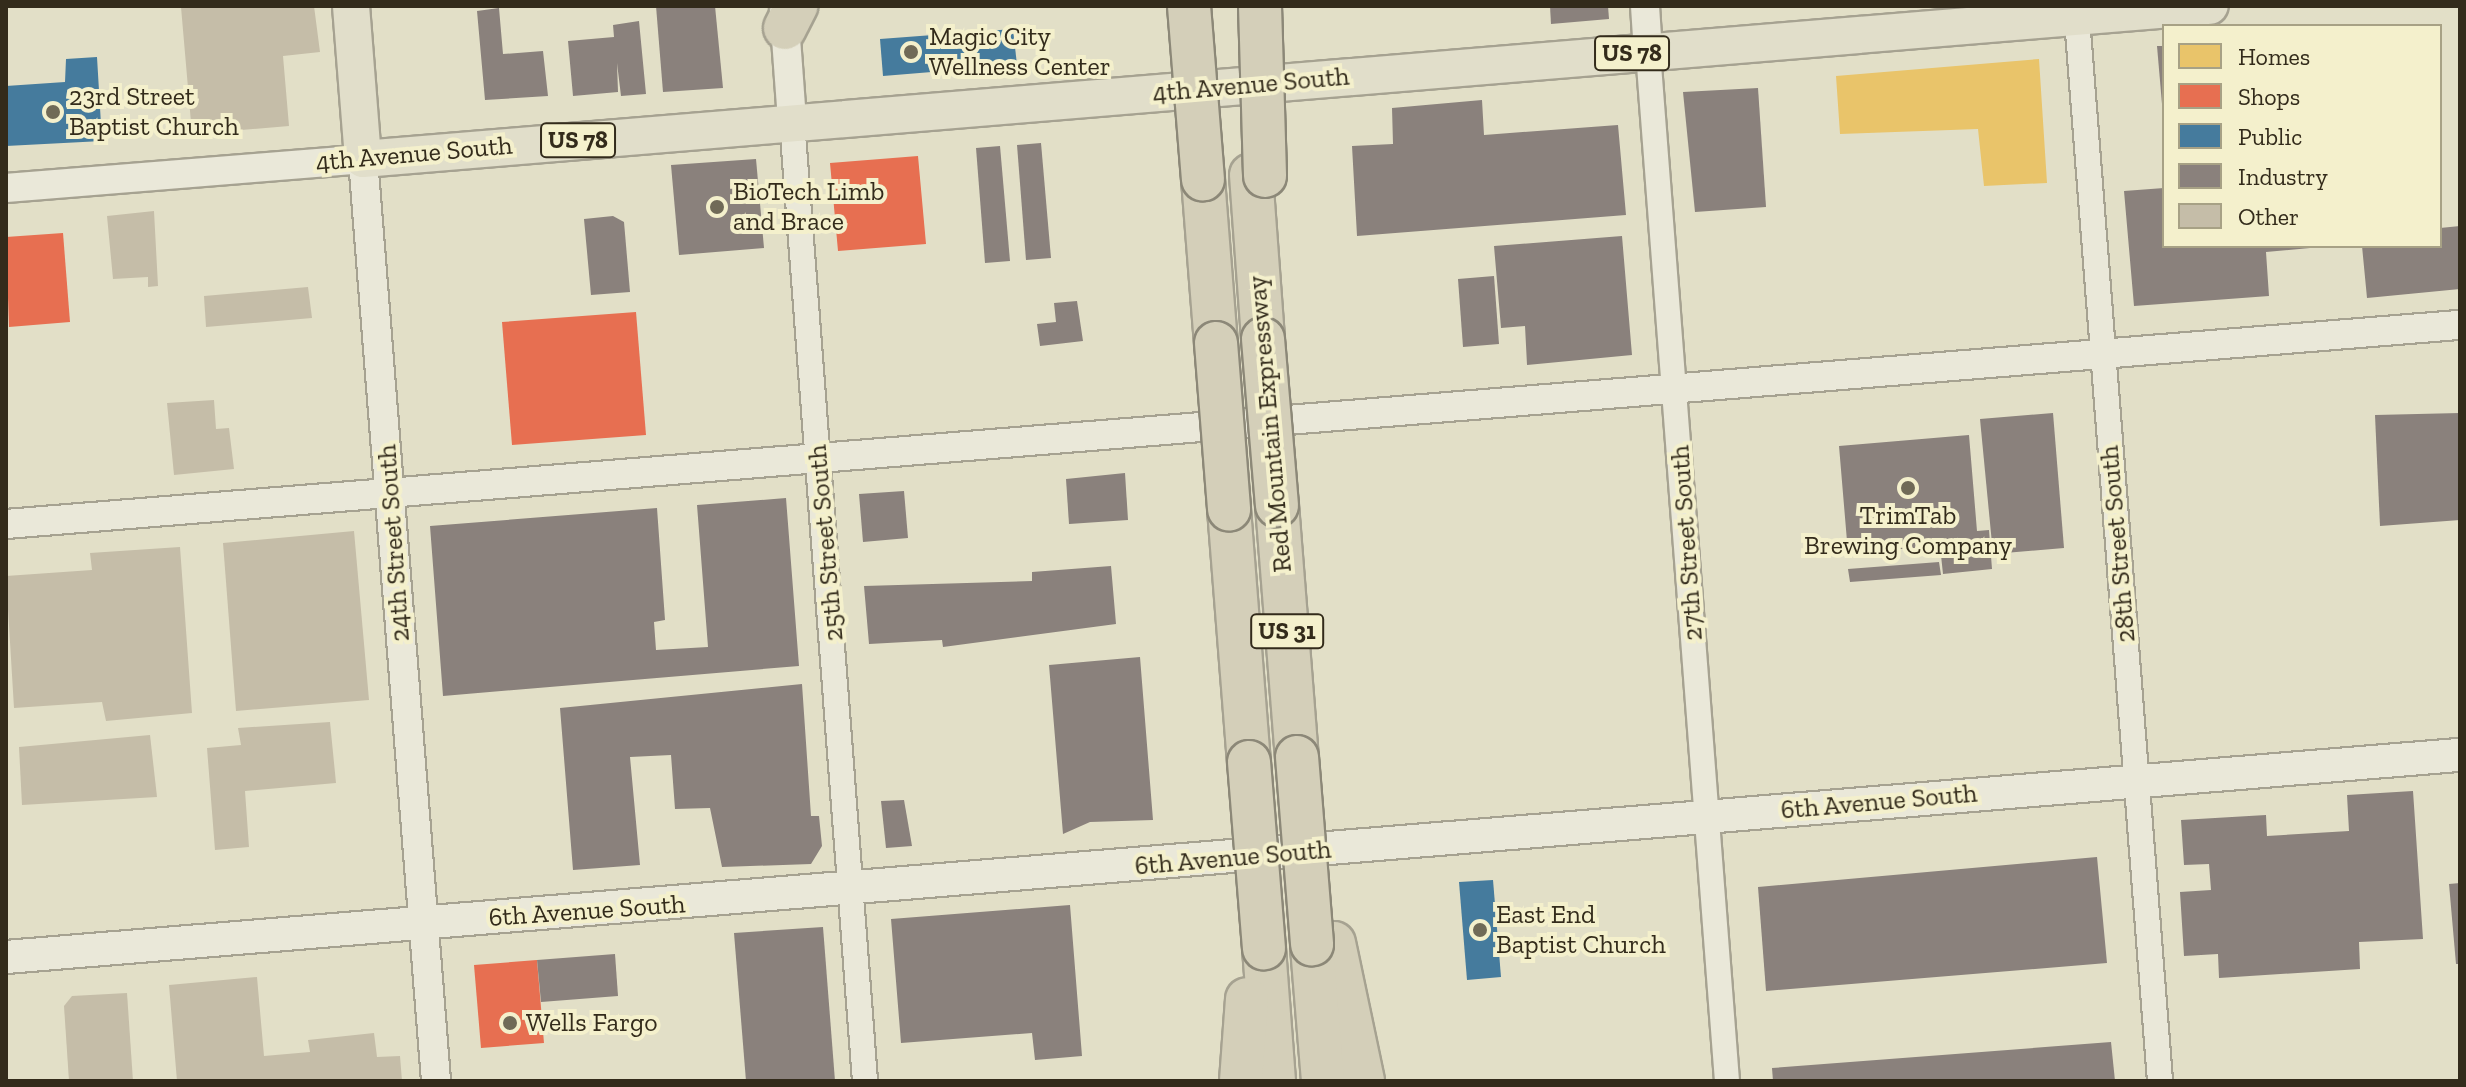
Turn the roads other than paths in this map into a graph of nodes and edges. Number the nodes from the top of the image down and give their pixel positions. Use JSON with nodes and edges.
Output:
{"nodes":[{"id":1,"x":351,"y":6,"type":"edge"},
{"id":2,"x":1172,"y":6,"type":"edge"},
{"id":3,"x":1189,"y":6,"type":"edge"},
{"id":4,"x":1237,"y":6,"type":"edge"},
{"id":5,"x":1260,"y":6,"type":"edge"},
{"id":6,"x":1645,"y":6,"type":"edge"},
{"id":7,"x":2210,"y":6,"type":"edge"},
{"id":8,"x":2076,"y":12,"type":"edge"},
{"id":9,"x":788,"y":13,"type":"edge"},
{"id":10,"x":1648,"y":52,"type":"junction"},
{"id":11,"x":1196,"y":91,"type":"junction"},
{"id":12,"x":792,"y":121,"type":"junction"},
{"id":13,"x":363,"y":159,"type":"junction"},
{"id":14,"x":1258,"y":175,"type":"junction"},
{"id":15,"x":6,"y":188,"type":"edge"},
{"id":16,"x":2460,"y":325,"type":"edge"},
{"id":17,"x":2101,"y":355,"type":"junction"},
{"id":18,"x":1676,"y":389,"type":"junction"},
{"id":19,"x":819,"y":458,"type":"junction"},
{"id":20,"x":390,"y":493,"type":"junction"},
{"id":21,"x":6,"y":524,"type":"edge"},
{"id":22,"x":2460,"y":755,"type":"edge"},
{"id":23,"x":2134,"y":780,"type":"junction"},
{"id":24,"x":1709,"y":816,"type":"junction"},
{"id":25,"x":848,"y":892,"type":"junction"},
{"id":26,"x":424,"y":924,"type":"junction"},
{"id":27,"x":1323,"y":943,"type":"junction"},
{"id":28,"x":1257,"y":949,"type":"junction"},
{"id":29,"x":6,"y":957,"type":"edge"},
{"id":30,"x":436,"y":1081,"type":"edge"},
{"id":31,"x":865,"y":1081,"type":"edge"},
{"id":32,"x":1241,"y":1081,"type":"edge"},
{"id":33,"x":1274,"y":1081,"type":"edge"},
{"id":34,"x":1323,"y":1081,"type":"edge"},
{"id":35,"x":1363,"y":1081,"type":"edge"},
{"id":36,"x":1727,"y":1081,"type":"edge"},
{"id":37,"x":2160,"y":1081,"type":"edge"}],
"edges":[{"from":1,"to":13,"type":"main road","name":"24th Street South"},
{"from":2,"to":11,"type":"highway","bridge":true},
{"from":3,"to":11,"type":"highway","name":"Red Mountain Expressway","number":"US 31","bridge":true},
{"from":4,"to":14,"type":"highway"},
{"from":5,"to":14,"type":"highway","bridge":true},
{"from":6,"to":10,"type":"street","name":"27th Street South"},
{"from":7,"to":8,"type":"main road","name":"4th Avenue South","number":"US 78"},
{"from":8,"to":10,"type":"main road","name":"4th Avenue South","number":"US 78"},
{"from":8,"to":17,"type":"street","name":"28th Street South"},
{"from":9,"to":12,"type":"street","name":"25th Street South"},
{"from":10,"to":12,"type":"main road","name":"4th Avenue South","number":"US 78"},
{"from":10,"to":18,"type":"street","name":"27th Street South"},
{"from":11,"to":28,"type":"highway","name":"Red Mountain Expressway","number":"US 31","bridge":true},
{"from":12,"to":13,"type":"main road","name":"4th Avenue South","number":"US 78"},
{"from":12,"to":19,"type":"street","name":"25th Street South"},
{"from":13,"to":15,"type":"street","name":"4th Avenue South"},
{"from":13,"to":20,"type":"street","name":"24th Street South"},
{"from":14,"to":27,"type":"highway","name":"Red Mountain Expressway","number":"US 31","bridge":true},
{"from":16,"to":17,"type":"street"},
{"from":17,"to":18,"type":"street"},
{"from":17,"to":23,"type":"street","name":"28th Street South"},
{"from":18,"to":19,"type":"street"},
{"from":18,"to":24,"type":"street","name":"27th Street South"},
{"from":19,"to":20,"type":"street"},
{"from":19,"to":25,"type":"street","name":"25th Street South"},
{"from":20,"to":21,"type":"street"},
{"from":20,"to":26,"type":"street","name":"24th Street South"},
{"from":22,"to":23,"type":"main road","name":"6th Avenue South"},
{"from":23,"to":24,"type":"main road","name":"6th Avenue South"},
{"from":23,"to":37,"type":"street","name":"28th Street South"},
{"from":24,"to":25,"type":"main road","name":"6th Avenue South"},
{"from":24,"to":36,"type":"street","name":"27th Street South"},
{"from":25,"to":26,"type":"main road","name":"6th Avenue South"},
{"from":25,"to":31,"type":"street","name":"25th Street South"},
{"from":26,"to":29,"type":"main road","name":"6th Avenue South"},
{"from":26,"to":30,"type":"street","name":"24th Street South"},
{"from":27,"to":34,"type":"highway","name":"Red Mountain Expressway","number":"US 31"},
{"from":27,"to":35,"type":"highway"},
{"from":28,"to":32,"type":"highway"},
{"from":28,"to":33,"type":"highway"}]}
